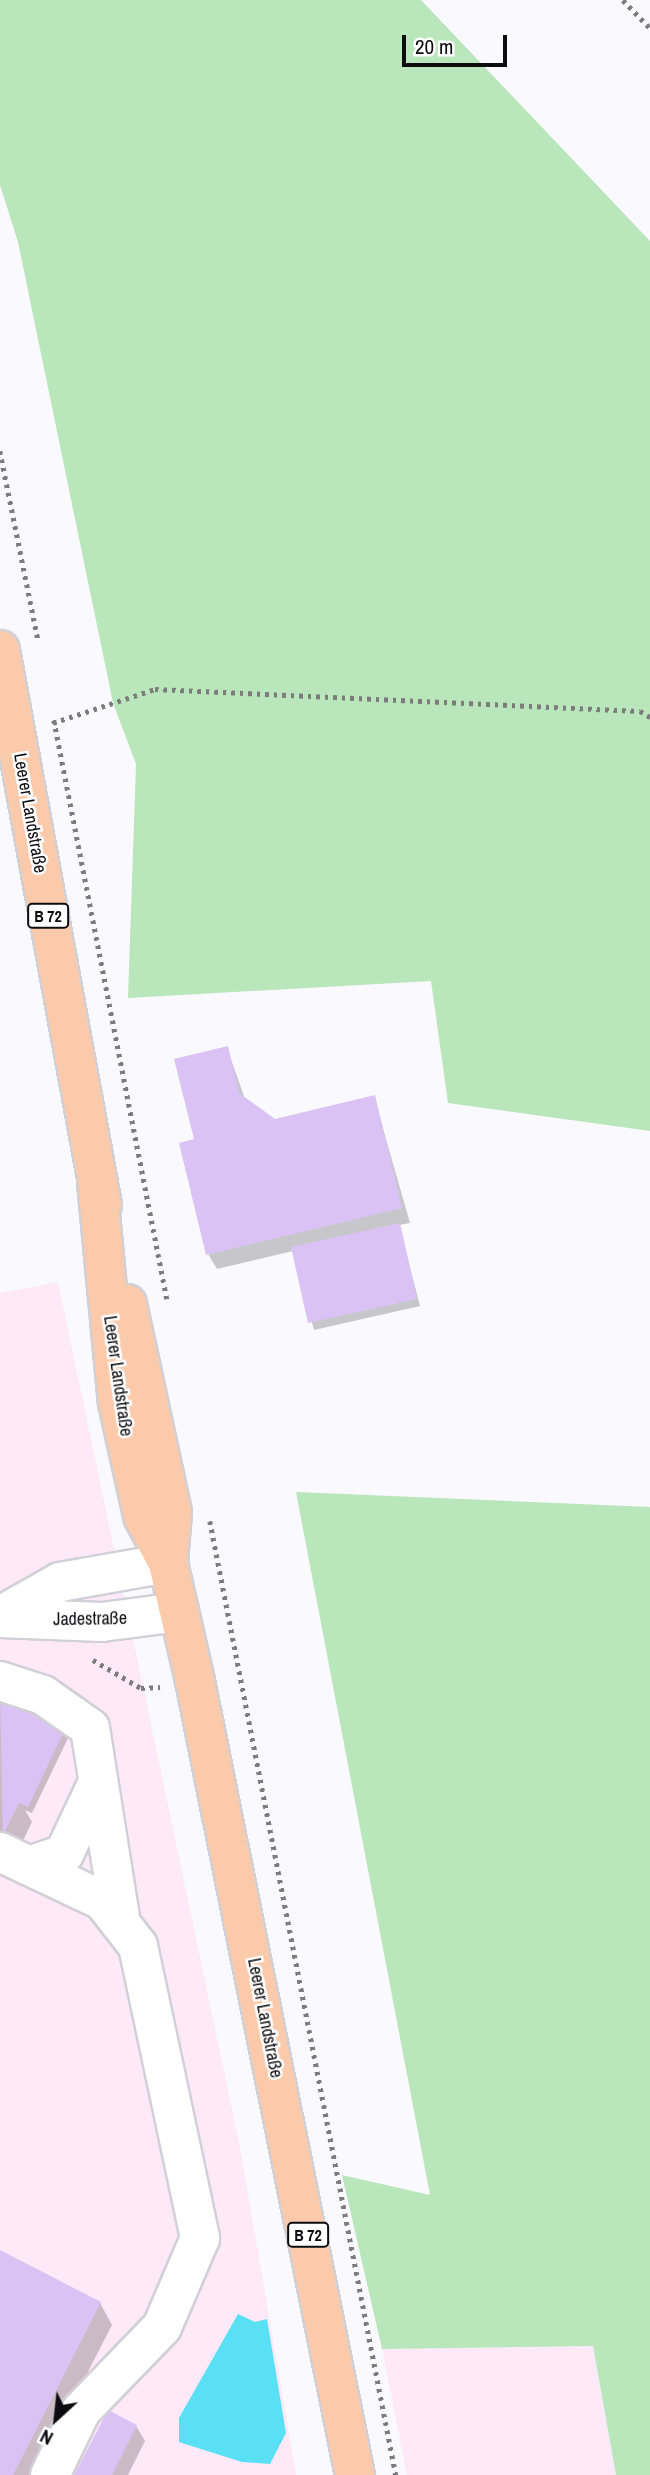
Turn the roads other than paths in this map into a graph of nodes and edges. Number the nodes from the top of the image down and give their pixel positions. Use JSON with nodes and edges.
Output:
{"nodes":[{"id":1,"x":0,"y":650,"type":"edge"},
{"id":2,"x":168,"y":1563,"type":"junction"},
{"id":3,"x":179,"y":1612,"type":"junction"},
{"id":4,"x":0,"y":1617,"type":"edge"},
{"id":5,"x":0,"y":1681,"type":"edge"},
{"id":6,"x":99,"y":1780,"type":"junction"},
{"id":7,"x":15,"y":1859,"type":"edge"},
{"id":8,"x":120,"y":1917,"type":"junction"},
{"id":9,"x":50,"y":2475,"type":"edge"},
{"id":10,"x":355,"y":2475,"type":"edge"}],
"edges":[{"from":1,"to":2,"type":"main road","name":"Leerer Landstraße","number":"B 72"},
{"from":2,"to":3,"type":"main road","name":"Leerer Landstraße","number":"B 72"},
{"from":2,"to":4,"type":"street","name":"Jadestraße"},
{"from":3,"to":4,"type":"street","name":"Jadestraße"},
{"from":3,"to":10,"type":"main road","name":"Leerer Landstraße","number":"B 72"},
{"from":5,"to":6,"type":"street"},
{"from":6,"to":7,"type":"street"},
{"from":6,"to":8,"type":"street"},
{"from":7,"to":8,"type":"street"},
{"from":8,"to":9,"type":"street"}]}
